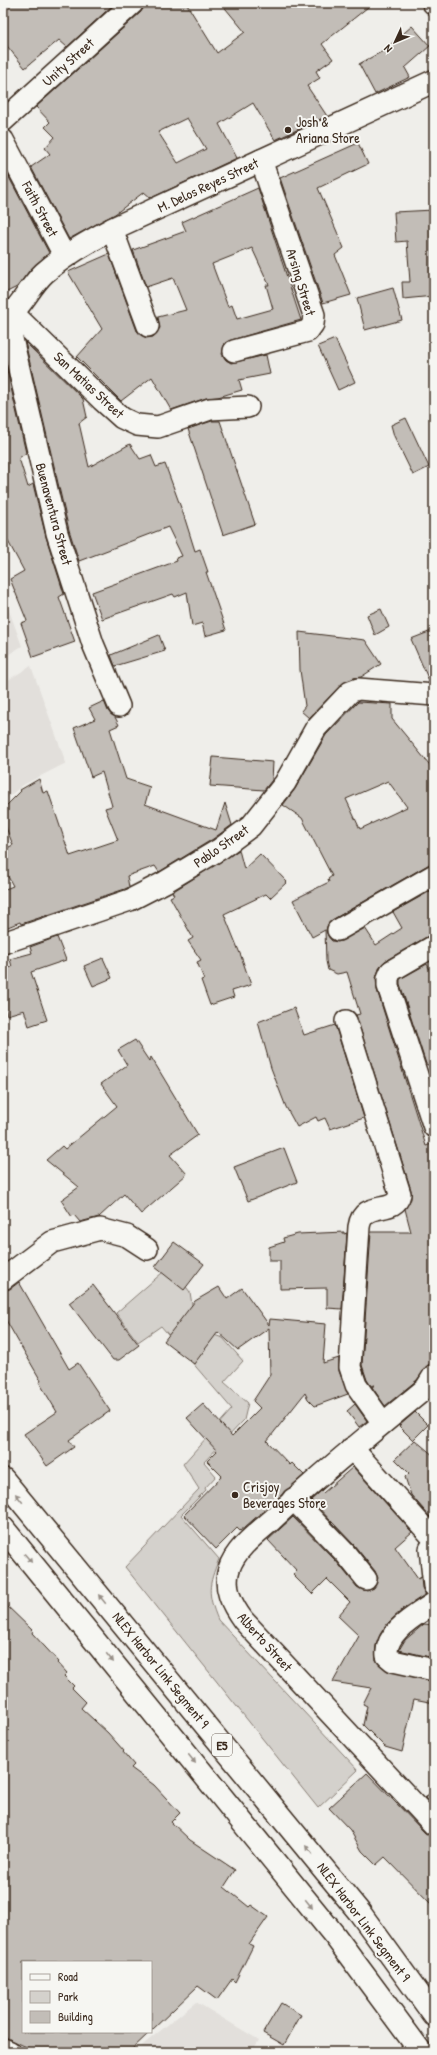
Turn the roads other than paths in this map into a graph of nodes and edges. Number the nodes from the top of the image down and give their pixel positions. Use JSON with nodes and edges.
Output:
{"nodes":[{"id":1,"x":133,"y":3,"type":"edge"},
{"id":2,"x":434,"y":81,"type":"edge"},
{"id":3,"x":3,"y":121,"type":"edge"},
{"id":4,"x":3,"y":140,"type":"edge"},
{"id":5,"x":261,"y":160,"type":"junction"},
{"id":6,"x":112,"y":229,"type":"junction"},
{"id":7,"x":65,"y":257,"type":"junction"},
{"id":8,"x":8,"y":316,"type":"edge"},
{"id":9,"x":148,"y":326,"type":"dead end"},
{"id":10,"x":234,"y":351,"type":"dead end"},
{"id":11,"x":248,"y":407,"type":"dead end"},
{"id":12,"x":434,"y":695,"type":"edge"},
{"id":13,"x":119,"y":706,"type":"dead end"},
{"id":14,"x":434,"y":875,"type":"edge"},
{"id":15,"x":338,"y":930,"type":"dead end"},
{"id":16,"x":3,"y":943,"type":"edge"},
{"id":17,"x":434,"y":946,"type":"edge"},
{"id":18,"x":346,"y":1021,"type":"dead end"},
{"id":19,"x":433,"y":1115,"type":"edge"},
{"id":20,"x":147,"y":1249,"type":"dead end"},
{"id":21,"x":3,"y":1279,"type":"edge"},
{"id":22,"x":434,"y":1375,"type":"edge"},
{"id":23,"x":383,"y":1423,"type":"junction"},
{"id":24,"x":352,"y":1448,"type":"junction"},
{"id":25,"x":3,"y":1479,"type":"edge"},
{"id":26,"x":293,"y":1499,"type":"junction"},
{"id":27,"x":3,"y":1528,"type":"edge"},
{"id":28,"x":434,"y":1539,"type":"edge"},
{"id":29,"x":434,"y":1542,"type":"edge"},
{"id":30,"x":366,"y":1579,"type":"dead end"},
{"id":31,"x":434,"y":1586,"type":"edge"},
{"id":32,"x":434,"y":1603,"type":"edge"},
{"id":33,"x":434,"y":1670,"type":"edge"},
{"id":34,"x":434,"y":1825,"type":"edge"},
{"id":35,"x":434,"y":2015,"type":"edge"},
{"id":36,"x":3,"y":2049,"type":"edge"},
{"id":37,"x":10,"y":2052,"type":"edge"},
{"id":38,"x":421,"y":2052,"type":"edge"}],
"edges":[{"from":1,"to":3,"type":"street","name":"Unity Street"},
{"from":2,"to":5,"type":"main road","name":"M. Delos Reyes Street"},
{"from":4,"to":7,"type":"street","name":"Faith Street"},
{"from":5,"to":6,"type":"main road","name":"M. Delos Reyes Street"},
{"from":5,"to":10,"type":"street","name":"Arsing Street"},
{"from":6,"to":7,"type":"main road","name":"M. Delos Reyes Street"},
{"from":6,"to":9,"type":"street"},
{"from":7,"to":8,"type":"main road","name":"M. Delos Reyes Street"},
{"from":8,"to":11,"type":"street","name":"San Matias Street"},
{"from":8,"to":13,"type":"street","name":"Buenaventura Street"},
{"from":12,"to":16,"type":"street","name":"Pablo Street"},
{"from":14,"to":15,"type":"street"},
{"from":17,"to":19,"type":"street"},
{"from":18,"to":23,"type":"street"},
{"from":20,"to":21,"type":"street"},
{"from":22,"to":23,"type":"street","name":"Alberto Street"},
{"from":23,"to":24,"type":"street","name":"Alberto Street"},
{"from":24,"to":26,"type":"street","name":"Alberto Street"},
{"from":24,"to":28,"type":"street"},
{"from":35,"to":25,"type":"main road","name":"NLEX Harbor Link Segment 9","number":"E5","one_way":true},
{"from":26,"to":30,"type":"street"},
{"from":26,"to":34,"type":"street","name":"Alberto Street"},
{"from":27,"to":38,"type":"main road","number":"E5","one_way":true},
{"from":29,"to":31,"type":"street"},
{"from":32,"to":33,"type":"street"},
{"from":36,"to":37,"type":"street"}]}
